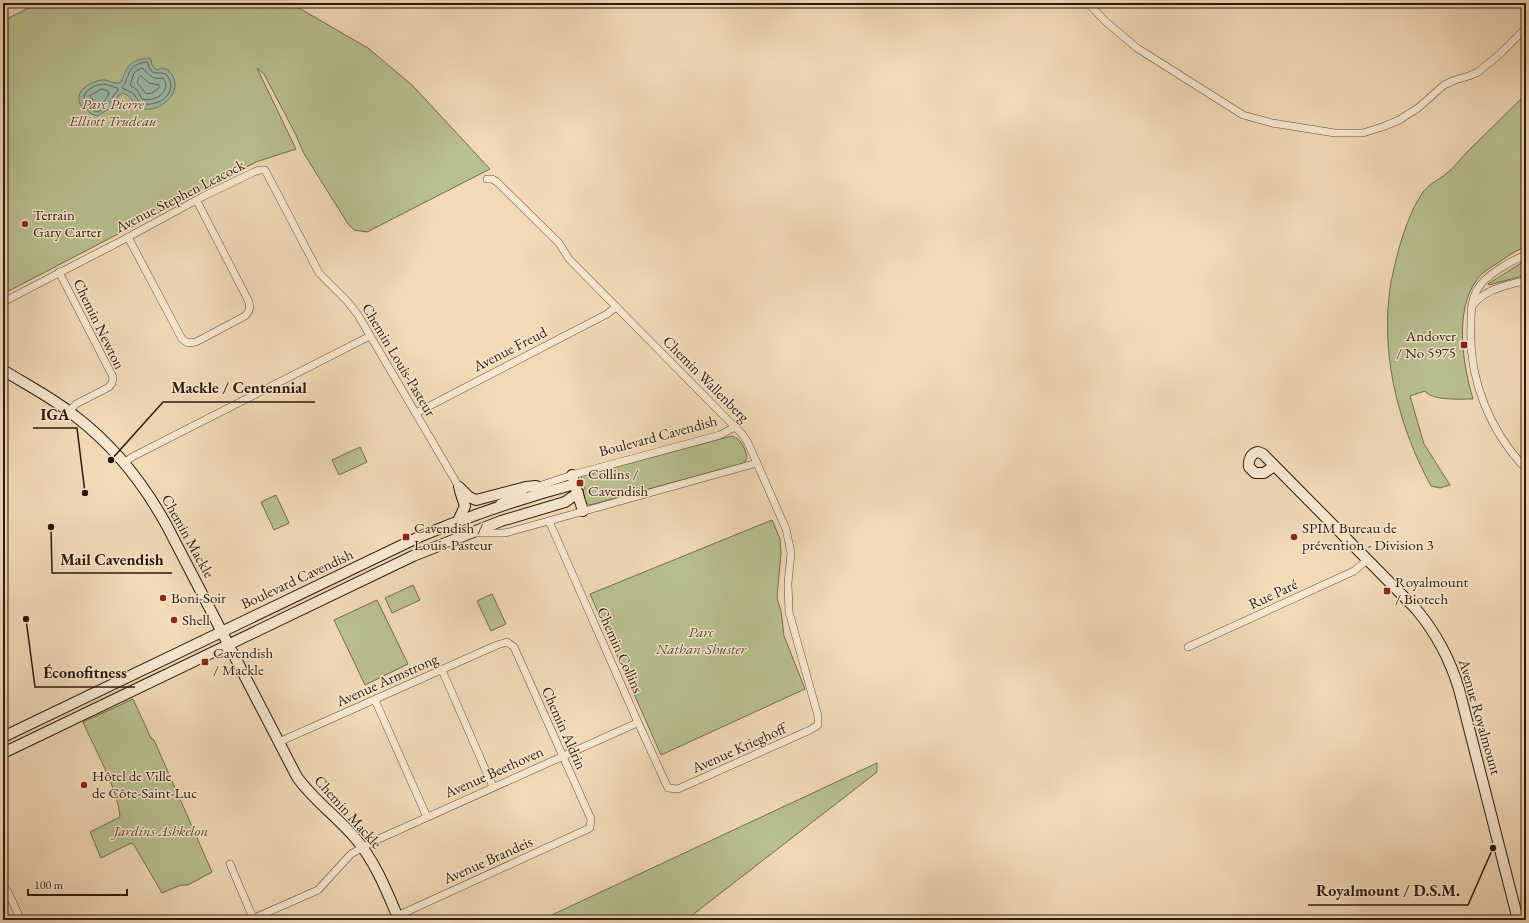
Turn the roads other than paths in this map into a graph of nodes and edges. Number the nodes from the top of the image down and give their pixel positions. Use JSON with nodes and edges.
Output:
{"nodes":[{"id":1,"x":1088,"y":3,"type":"edge"},
{"id":2,"x":1526,"y":28,"type":"edge"},
{"id":3,"x":264,"y":169,"type":"joint"},
{"id":4,"x":487,"y":179,"type":"dead end"},
{"id":5,"x":197,"y":201,"type":"junction"},
{"id":6,"x":128,"y":237,"type":"junction"},
{"id":7,"x":1526,"y":255,"type":"edge"},
{"id":8,"x":59,"y":272,"type":"junction"},
{"id":9,"x":1526,"y":280,"type":"edge"},
{"id":10,"x":3,"y":302,"type":"edge"},
{"id":11,"x":616,"y":307,"type":"junction"},
{"id":12,"x":1472,"y":307,"type":"junction"},
{"id":13,"x":370,"y":336,"type":"junction"},
{"id":14,"x":3,"y":370,"type":"edge"},
{"id":15,"x":69,"y":411,"type":"junction"},
{"id":16,"x":416,"y":413,"type":"junction"},
{"id":17,"x":735,"y":427,"type":"junction"},
{"id":18,"x":124,"y":463,"type":"junction"},
{"id":19,"x":757,"y":463,"type":"junction"},
{"id":20,"x":1274,"y":466,"type":"dead end"},
{"id":21,"x":1526,"y":469,"type":"edge"},
{"id":22,"x":575,"y":484,"type":"junction"},
{"id":23,"x":536,"y":486,"type":"junction"},
{"id":24,"x":459,"y":487,"type":"junction"},
{"id":25,"x":584,"y":511,"type":"junction"},
{"id":26,"x":476,"y":516,"type":"junction"},
{"id":27,"x":458,"y":521,"type":"junction"},
{"id":28,"x":549,"y":521,"type":"junction"},
{"id":29,"x":470,"y":533,"type":"junction"},
{"id":30,"x":1367,"y":560,"type":"junction"},
{"id":31,"x":222,"y":631,"type":"junction"},
{"id":32,"x":507,"y":642,"type":"joint"},
{"id":33,"x":228,"y":644,"type":"junction"},
{"id":34,"x":1188,"y":647,"type":"dead end"},
{"id":35,"x":442,"y":670,"type":"junction"},
{"id":36,"x":375,"y":700,"type":"junction"},
{"id":37,"x":637,"y":723,"type":"junction"},
{"id":38,"x":818,"y":725,"type":"joint"},
{"id":39,"x":3,"y":737,"type":"edge"},
{"id":40,"x":279,"y":742,"type":"junction"},
{"id":41,"x":3,"y":753,"type":"edge"},
{"id":42,"x":562,"y":756,"type":"junction"},
{"id":43,"x":493,"y":787,"type":"junction"},
{"id":44,"x":668,"y":788,"type":"joint"},
{"id":45,"x":427,"y":817,"type":"junction"},
{"id":46,"x":590,"y":828,"type":"joint"},
{"id":47,"x":362,"y":847,"type":"junction"},
{"id":48,"x":230,"y":864,"type":"dead end"},
{"id":49,"x":3,"y":887,"type":"edge"},
{"id":50,"x":398,"y":918,"type":"edge"},
{"id":51,"x":252,"y":919,"type":"edge"},
{"id":52,"x":21,"y":920,"type":"edge"},
{"id":53,"x":1518,"y":920,"type":"edge"}],
"edges":[{"from":1,"to":2,"type":"street"},
{"from":3,"to":5,"type":"street","name":"Avenue Stephen Leacock"},
{"from":3,"to":13,"type":"street","name":"Chemin Louis-Pasteur"},
{"from":4,"to":11,"type":"street","name":"Chemin Wallenberg"},
{"from":5,"to":6,"type":"street","name":"Avenue Stephen Leacock"},
{"from":5,"to":6,"type":"street"},
{"from":6,"to":8,"type":"street","name":"Avenue Stephen Leacock"},
{"from":7,"to":12,"type":"street"},
{"from":8,"to":10,"type":"street","name":"Avenue Stephen Leacock"},
{"from":8,"to":15,"type":"street","name":"Chemin Newton"},
{"from":9,"to":12,"type":"street"},
{"from":11,"to":16,"type":"street","name":"Avenue Freud"},
{"from":11,"to":17,"type":"street","name":"Chemin Wallenberg"},
{"from":12,"to":21,"type":"street"},
{"from":13,"to":16,"type":"street","name":"Chemin Louis-Pasteur"},
{"from":13,"to":18,"type":"street"},
{"from":14,"to":15,"type":"main road","name":"Chemin Mackle"},
{"from":15,"to":18,"type":"main road","name":"Chemin Mackle"},
{"from":16,"to":24,"type":"street","name":"Chemin Louis-Pasteur"},
{"from":17,"to":19,"type":"street","name":"Chemin Wallenberg"},
{"from":17,"to":22,"type":"street","name":"Boulevard Cavendish"},
{"from":18,"to":31,"type":"main road","name":"Chemin Mackle"},
{"from":19,"to":25,"type":"street","name":"Boulevard Cavendish"},
{"from":19,"to":38,"type":"street","name":"Chemin Wallenberg"},
{"from":20,"to":30,"type":"main road","name":"Avenue Royalmount"},
{"from":22,"to":23,"type":"street","name":"Boulevard Cavendish"},
{"from":22,"to":25,"type":"main road"},
{"from":22,"to":26,"type":"main road","name":"Boulevard Cavendish"},
{"from":22,"to":29,"type":"main road","name":"Boulevard Cavendish"},
{"from":23,"to":24,"type":"main road"},
{"from":23,"to":26,"type":"street","name":"Boulevard Cavendish"},
{"from":24,"to":27,"type":"main road"},
{"from":25,"to":28,"type":"street","name":"Boulevard Cavendish"},
{"from":26,"to":27,"type":"main road","name":"Boulevard Cavendish"},
{"from":27,"to":31,"type":"main road","name":"Boulevard Cavendish"},
{"from":28,"to":29,"type":"street","name":"Boulevard Cavendish"},
{"from":28,"to":37,"type":"street","name":"Chemin Collins"},
{"from":29,"to":33,"type":"main road","name":"Boulevard Cavendish"},
{"from":30,"to":34,"type":"street","name":"Rue Paré"},
{"from":30,"to":53,"type":"main road","name":"Avenue Royalmount"},
{"from":31,"to":33,"type":"main road","name":"Chemin Mackle"},
{"from":31,"to":39,"type":"main road","name":"Boulevard Cavendish"},
{"from":32,"to":35,"type":"street","name":"Avenue Armstrong"},
{"from":32,"to":42,"type":"street","name":"Chemin Aldrin"},
{"from":33,"to":40,"type":"main road","name":"Chemin Mackle"},
{"from":33,"to":41,"type":"main road","name":"Boulevard Cavendish"},
{"from":35,"to":36,"type":"street","name":"Avenue Armstrong"},
{"from":35,"to":43,"type":"street"},
{"from":36,"to":40,"type":"street","name":"Avenue Armstrong"},
{"from":36,"to":45,"type":"street"},
{"from":37,"to":42,"type":"street","name":"Avenue Beethoven"},
{"from":37,"to":44,"type":"street","name":"Chemin Collins"},
{"from":38,"to":44,"type":"street","name":"Avenue Krieghoff"},
{"from":40,"to":47,"type":"main road","name":"Chemin Mackle"},
{"from":42,"to":43,"type":"street","name":"Avenue Beethoven"},
{"from":42,"to":46,"type":"street","name":"Chemin Aldrin"},
{"from":43,"to":45,"type":"street","name":"Avenue Beethoven"},
{"from":45,"to":47,"type":"street","name":"Avenue Beethoven"},
{"from":46,"to":50,"type":"street","name":"Avenue Brandeis"},
{"from":47,"to":50,"type":"main road","name":"Chemin Mackle"},
{"from":47,"to":51,"type":"street","name":"Avenue Beethoven"},
{"from":48,"to":51,"type":"street"},
{"from":49,"to":52,"type":"street"}]}
